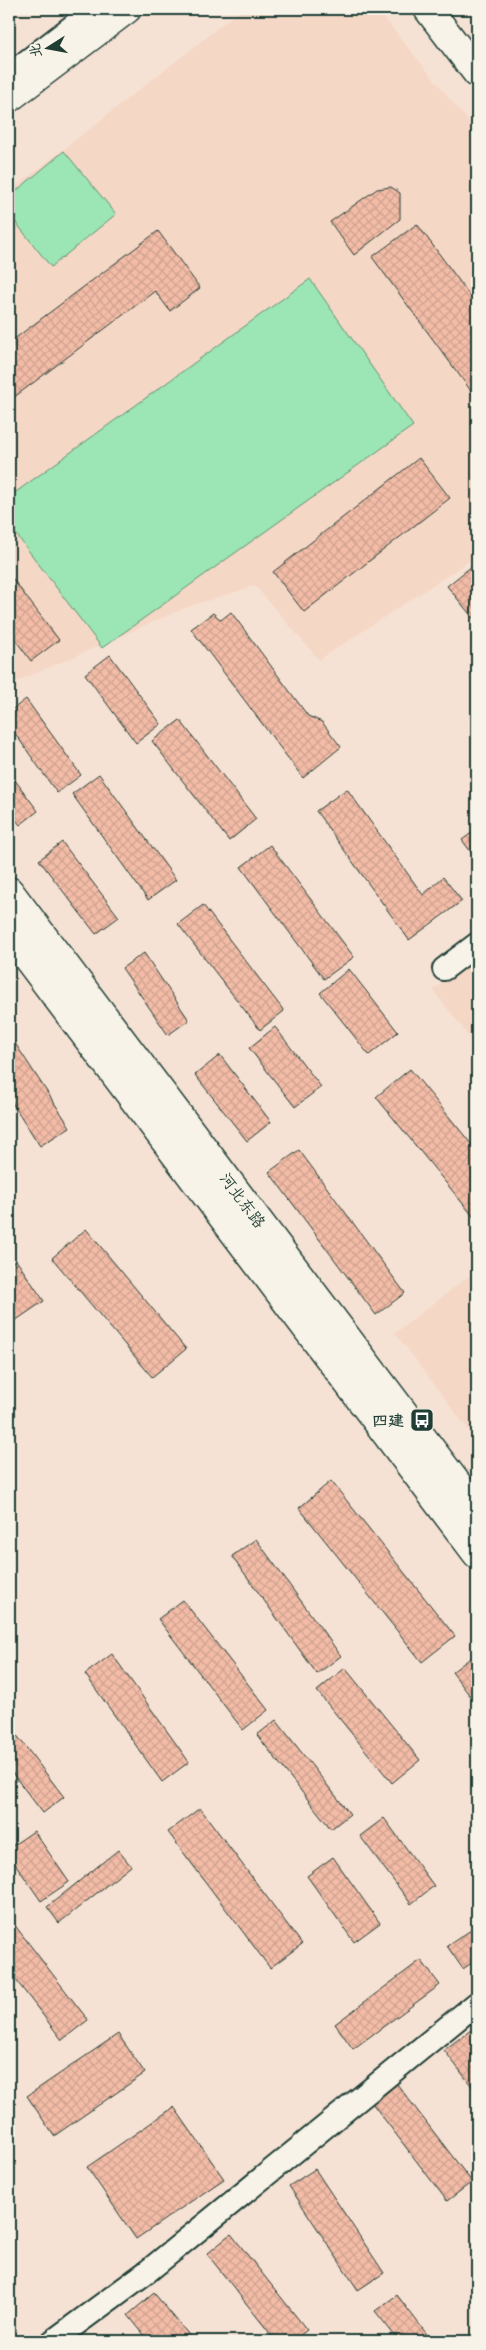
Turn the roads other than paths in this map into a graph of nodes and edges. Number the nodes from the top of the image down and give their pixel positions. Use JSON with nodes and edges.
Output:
{"nodes":[{"id":1,"x":96,"y":9,"type":"edge"},
{"id":2,"x":127,"y":9,"type":"edge"},
{"id":3,"x":428,"y":9,"type":"edge"},
{"id":4,"x":477,"y":73,"type":"edge"},
{"id":5,"x":9,"y":75,"type":"edge"},
{"id":6,"x":9,"y":98,"type":"edge"},
{"id":7,"x":9,"y":891,"type":"edge"},
{"id":8,"x":9,"y":934,"type":"edge"},
{"id":9,"x":477,"y":944,"type":"edge"},
{"id":10,"x":444,"y":969,"type":"dead end"},
{"id":11,"x":477,"y":1510,"type":"edge"},
{"id":12,"x":477,"y":1554,"type":"edge"},
{"id":13,"x":477,"y":2003,"type":"edge"},
{"id":14,"x":53,"y":2341,"type":"edge"}],
"edges":[{"from":1,"to":5,"type":"street"},
{"from":2,"to":6,"type":"main road"},
{"from":3,"to":4,"type":"main road"},
{"from":7,"to":11,"type":"main road","name":"河北东路"},
{"from":8,"to":12,"type":"main road"},
{"from":9,"to":10,"type":"street"},
{"from":13,"to":14,"type":"street"}]}
